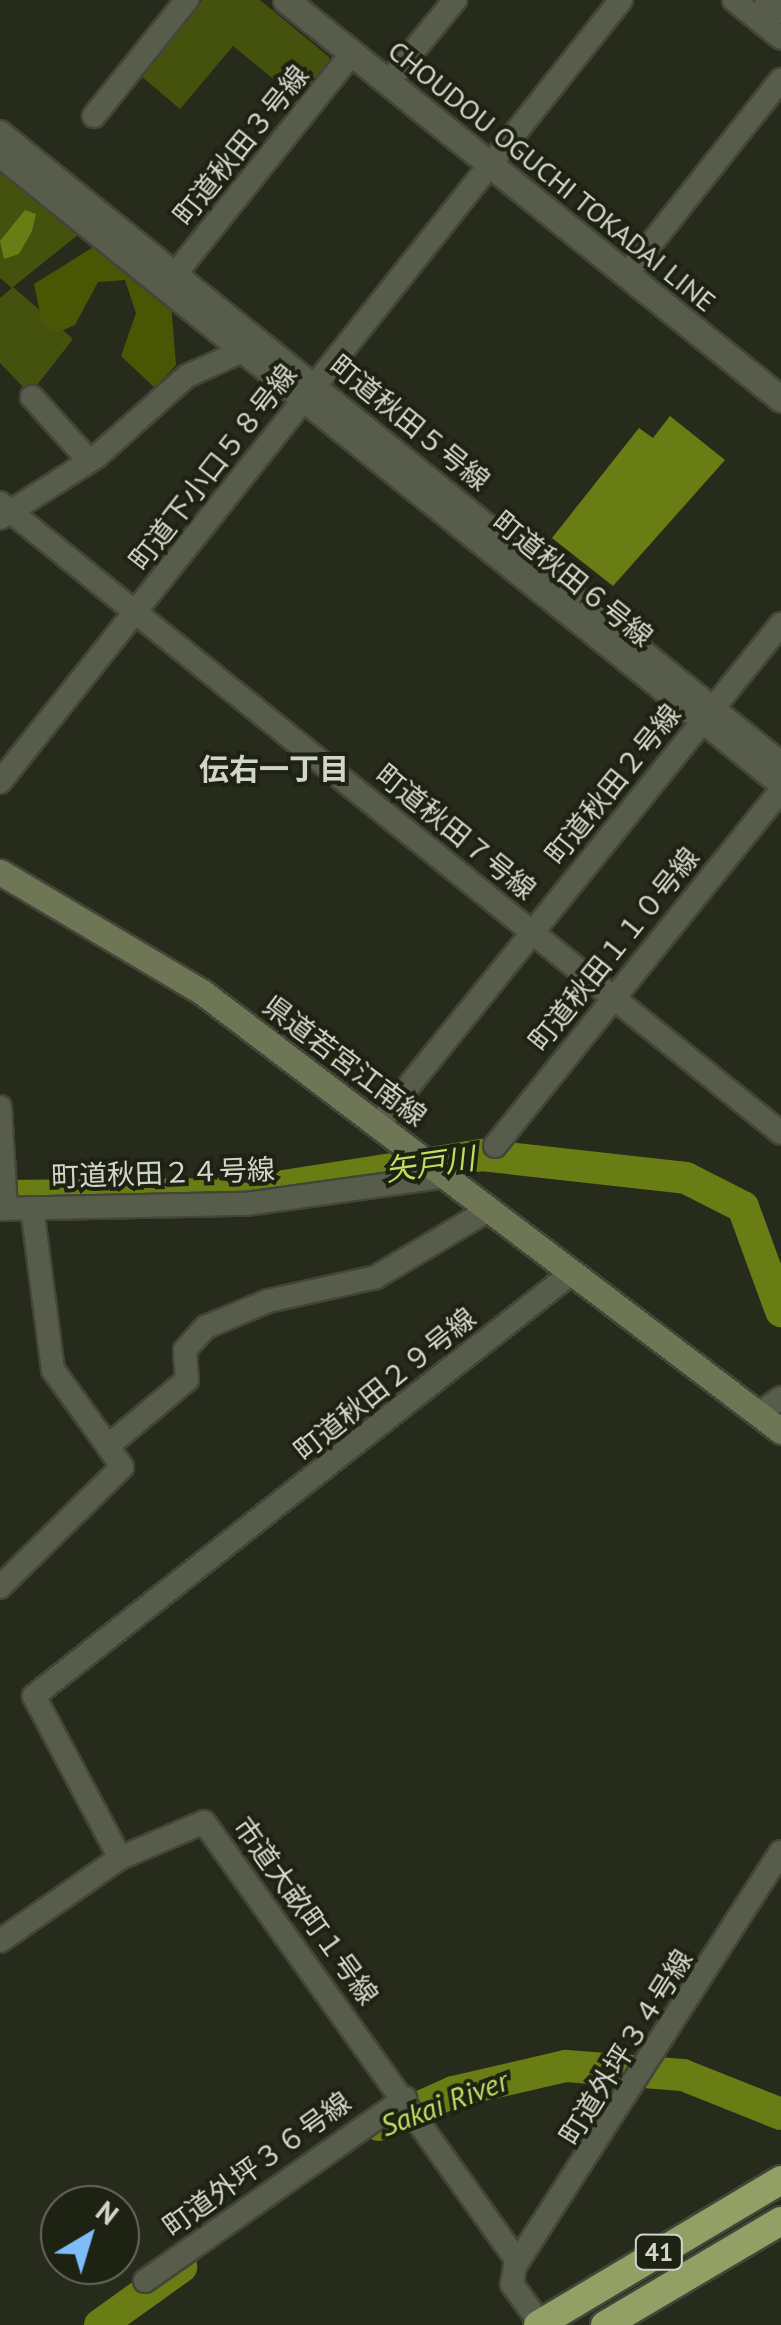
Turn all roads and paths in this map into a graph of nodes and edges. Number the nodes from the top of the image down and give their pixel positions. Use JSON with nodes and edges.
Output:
{"nodes":[{"id":1,"x":187,"y":0,"type":"edge"},
{"id":2,"x":286,"y":0,"type":"edge"},
{"id":3,"x":454,"y":0,"type":"edge"},
{"id":4,"x":621,"y":0,"type":"edge"},
{"id":5,"x":734,"y":0,"type":"edge"},
{"id":6,"x":766,"y":0,"type":"edge"},
{"id":7,"x":781,"y":12,"type":"edge"},
{"id":8,"x":781,"y":38,"type":"edge"},
{"id":9,"x":352,"y":53,"type":"junction"},
{"id":10,"x":781,"y":80,"type":"edge"},
{"id":11,"x":388,"y":82,"type":"junction"},
{"id":12,"x":94,"y":116,"type":"dead end"},
{"id":13,"x":0,"y":132,"type":"edge"},
{"id":14,"x":0,"y":156,"type":"edge"},
{"id":15,"x":490,"y":164,"type":"junction"},
{"id":16,"x":176,"y":274,"type":"junction"},
{"id":17,"x":626,"y":274,"type":"junction"},
{"id":18,"x":242,"y":351,"type":"junction"},
{"id":19,"x":310,"y":394,"type":"junction"},
{"id":20,"x":32,"y":397,"type":"dead end"},
{"id":21,"x":781,"y":398,"type":"edge"},
{"id":22,"x":86,"y":456,"type":"junction"},
{"id":23,"x":4,"y":511,"type":"edge"},
{"id":24,"x":136,"y":613,"type":"junction"},
{"id":25,"x":781,"y":624,"type":"edge"},
{"id":26,"x":708,"y":715,"type":"junction"},
{"id":27,"x":781,"y":763,"type":"edge"},
{"id":28,"x":0,"y":782,"type":"edge"},
{"id":29,"x":781,"y":788,"type":"edge"},
{"id":30,"x":0,"y":872,"type":"edge"},
{"id":31,"x":532,"y":932,"type":"junction"},
{"id":32,"x":613,"y":998,"type":"junction"},
{"id":33,"x":0,"y":1107,"type":"edge"},
{"id":34,"x":380,"y":1124,"type":"junction"},
{"id":35,"x":781,"y":1134,"type":"edge"},
{"id":36,"x":495,"y":1146,"type":"dead end"},
{"id":37,"x":446,"y":1175,"type":"junction"},
{"id":38,"x":3,"y":1208,"type":"edge"},
{"id":39,"x":32,"y":1208,"type":"junction"},
{"id":40,"x":490,"y":1209,"type":"junction"},
{"id":41,"x":573,"y":1272,"type":"junction"},
{"id":42,"x":781,"y":1398,"type":"edge"},
{"id":43,"x":759,"y":1414,"type":"junction"},
{"id":44,"x":781,"y":1432,"type":"edge"},
{"id":45,"x":108,"y":1446,"type":"junction"},
{"id":46,"x":0,"y":1587,"type":"edge"},
{"id":47,"x":781,"y":1852,"type":"edge"},
{"id":48,"x":128,"y":1854,"type":"junction"},
{"id":49,"x":0,"y":1941,"type":"edge"},
{"id":50,"x":410,"y":2106,"type":"junction"},
{"id":51,"x":781,"y":2180,"type":"edge"},
{"id":52,"x":781,"y":2221,"type":"edge"},
{"id":53,"x":515,"y":2266,"type":"junction"},
{"id":54,"x":146,"y":2281,"type":"dead end"},
{"id":55,"x":539,"y":2324,"type":"edge"},
{"id":56,"x":605,"y":2325,"type":"edge"}],
"edges":[{"from":1,"to":12,"type":"street"},
{"from":2,"to":9,"type":"street","name":"CHOUDOU OGUCHI TOKADAI LINE"},
{"from":3,"to":11,"type":"street"},
{"from":4,"to":15,"type":"street","name":"町道下小口５８号線"},
{"from":5,"to":8,"type":"street"},
{"from":6,"to":7,"type":"street"},
{"from":9,"to":11,"type":"street","name":"CHOUDOU OGUCHI TOKADAI LINE"},
{"from":9,"to":16,"type":"street","name":"町道秋田３号線"},
{"from":10,"to":17,"type":"street"},
{"from":11,"to":15,"type":"street","name":"CHOUDOU OGUCHI TOKADAI LINE"},
{"from":13,"to":16,"type":"street","name":"町道秋田５号線"},
{"from":14,"to":18,"type":"street","name":"町道秋田６号線"},
{"from":15,"to":17,"type":"street","name":"CHOUDOU OGUCHI TOKADAI LINE"},
{"from":15,"to":19,"type":"street","name":"町道下小口５８号線"},
{"from":16,"to":19,"type":"street","name":"町道秋田５号線"},
{"from":17,"to":21,"type":"street","name":"CHOUDOU OGUCHI TOKADAI LINE"},
{"from":18,"to":19,"type":"street","name":"町道秋田６号線"},
{"from":18,"to":22,"type":"street"},
{"from":19,"to":24,"type":"street","name":"町道下小口５８号線"},
{"from":19,"to":26,"type":"street","name":"町道秋田６号線"},
{"from":20,"to":22,"type":"street"},
{"from":22,"to":23,"type":"street"},
{"from":23,"to":24,"type":"street","name":"町道秋田７号線"},
{"from":24,"to":28,"type":"street","name":"町道下小口５８号線"},
{"from":24,"to":31,"type":"street","name":"町道秋田７号線"},
{"from":25,"to":26,"type":"street","name":"町道秋田２号線"},
{"from":26,"to":27,"type":"street"},
{"from":26,"to":29,"type":"street","name":"町道秋田６号線"},
{"from":26,"to":31,"type":"street","name":"町道秋田２号線"},
{"from":29,"to":32,"type":"street","name":"町道秋田１１０号線"},
{"from":30,"to":34,"type":"main road","name":"県道若宮江南線"},
{"from":31,"to":32,"type":"street","name":"町道秋田７号線"},
{"from":31,"to":34,"type":"street","name":"町道秋田２号線"},
{"from":32,"to":35,"type":"street","name":"町道秋田７号線"},
{"from":32,"to":36,"type":"street","name":"町道秋田１１０号線"},
{"from":33,"to":38,"type":"street"},
{"from":34,"to":37,"type":"main road","name":"県道若宮江南線"},
{"from":37,"to":39,"type":"street","name":"町道秋田２４号線"},
{"from":37,"to":40,"type":"main road","name":"県道若宮江南線"},
{"from":38,"to":39,"type":"street","name":"町道秋田２４号線"},
{"from":39,"to":45,"type":"street"},
{"from":40,"to":41,"type":"main road","name":"県道若宮江南線"},
{"from":40,"to":45,"type":"street"},
{"from":41,"to":43,"type":"main road","name":"県道若宮江南線"},
{"from":41,"to":48,"type":"street","name":"町道秋田２９号線"},
{"from":42,"to":43,"type":"street"},
{"from":43,"to":44,"type":"main road","name":"県道若宮江南線"},
{"from":45,"to":46,"type":"street"},
{"from":47,"to":53,"type":"street","name":"町道外坪３４号線"},
{"from":48,"to":49,"type":"street"},
{"from":48,"to":50,"type":"street","name":"市道大畝町１号線"},
{"from":50,"to":53,"type":"street"},
{"from":50,"to":54,"type":"street","name":"町道外坪３６号線"},
{"from":51,"to":55,"type":"highway","number":"41"},
{"from":52,"to":56,"type":"highway","number":"41"},
{"from":53,"to":55,"type":"street"}]}
